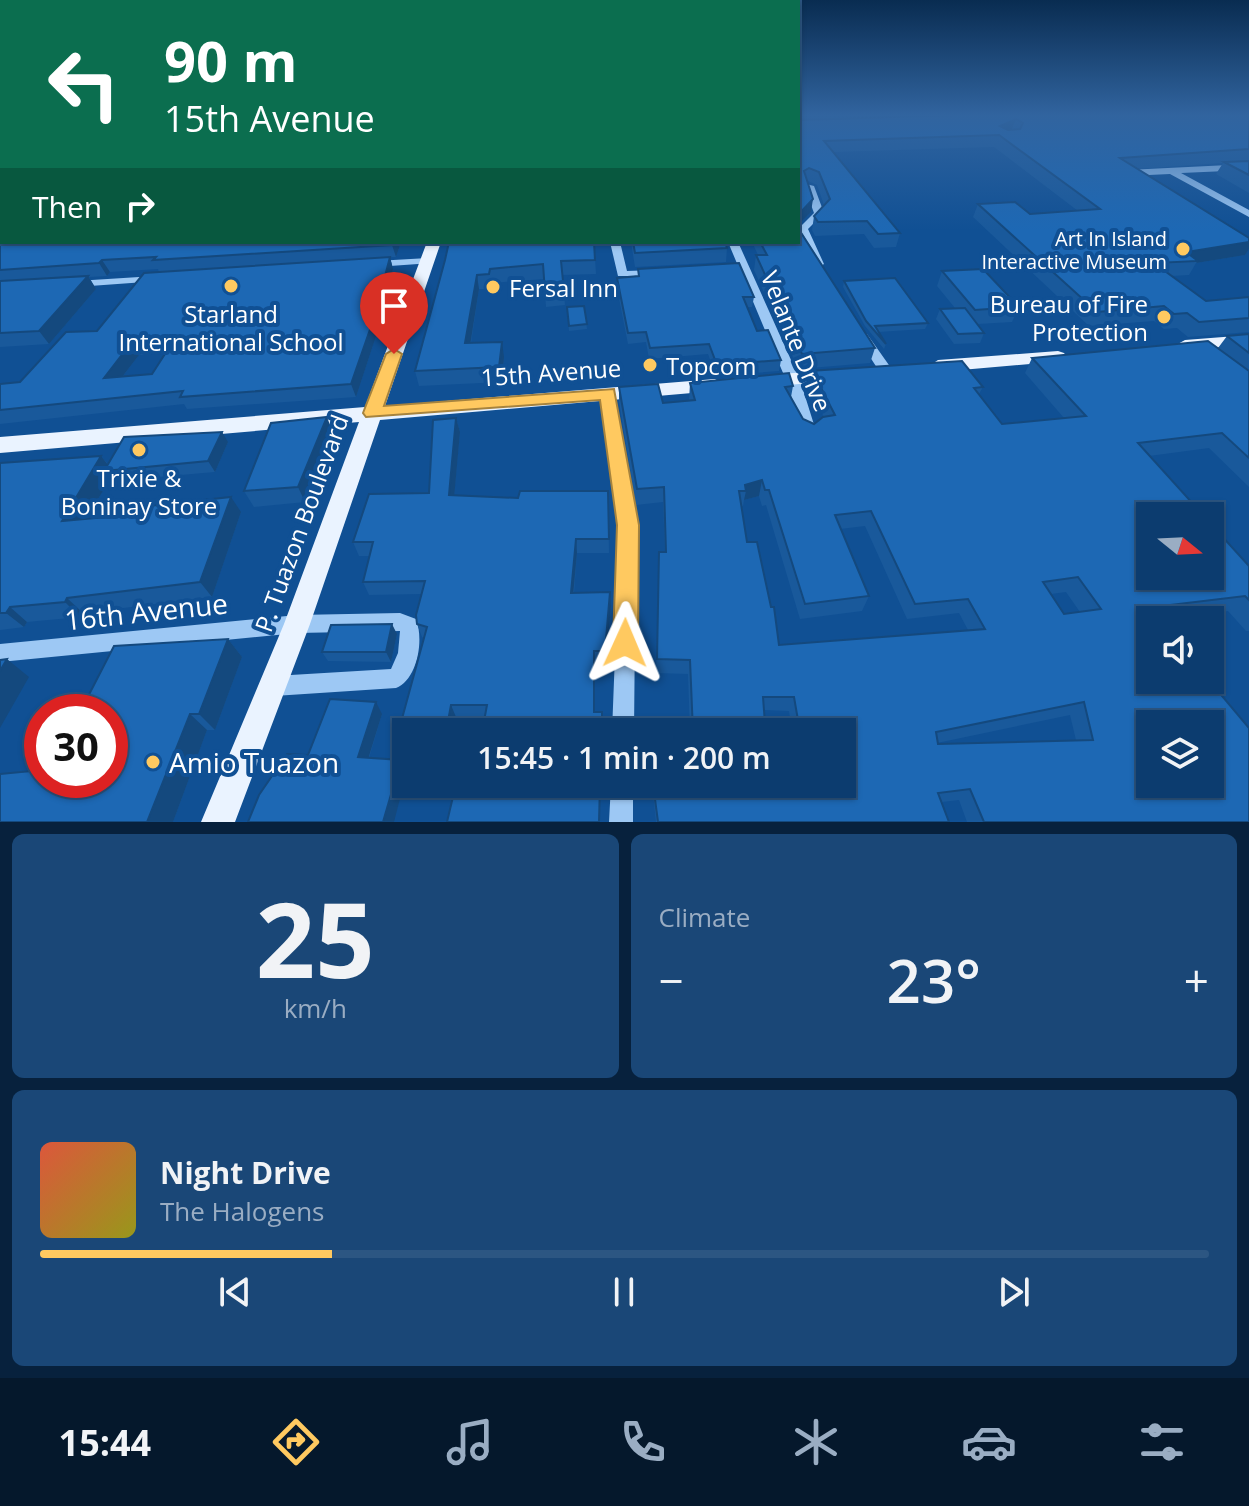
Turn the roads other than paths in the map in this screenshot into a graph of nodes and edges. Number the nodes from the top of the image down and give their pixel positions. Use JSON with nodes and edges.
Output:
{"nodes":[{"id":1,"x":1249,"y":167,"type":"edge"},
{"id":2,"x":1173,"y":172,"type":"junction"},
{"id":3,"x":1127,"y":173,"type":"edge"},
{"id":4,"x":809,"y":186,"type":"edge"},
{"id":5,"x":1249,"y":214,"type":"edge"},
{"id":6,"x":433,"y":244,"type":"edge"},
{"id":7,"x":615,"y":244,"type":"edge"},
{"id":8,"x":734,"y":244,"type":"edge"},
{"id":9,"x":428,"y":261,"type":"junction"},
{"id":10,"x":359,"y":265,"type":"edge"},
{"id":11,"x":743,"y":267,"type":"junction"},
{"id":12,"x":728,"y":268,"type":"edge"},
{"id":13,"x":669,"y":272,"type":"edge"},
{"id":14,"x":825,"y":274,"type":"edge"},
{"id":15,"x":165,"y":278,"type":"edge"},
{"id":16,"x":56,"y":286,"type":"edge"},
{"id":17,"x":856,"y":329,"type":"edge"},
{"id":18,"x":1249,"y":340,"type":"edge"},
{"id":19,"x":1195,"y":344,"type":"junction"},
{"id":20,"x":1170,"y":347,"type":"edge"},
{"id":21,"x":1084,"y":355,"type":"edge"},
{"id":22,"x":1217,"y":362,"type":"edge"},
{"id":23,"x":870,"y":372,"type":"junction"},
{"id":24,"x":793,"y":380,"type":"junction"},
{"id":25,"x":608,"y":394,"type":"junction"},
{"id":26,"x":373,"y":413,"type":"junction"},
{"id":27,"x":809,"y":431,"type":"edge"},
{"id":28,"x":0,"y":445,"type":"edge"},
{"id":29,"x":297,"y":624,"type":"junction"},
{"id":30,"x":0,"y":653,"type":"edge"},
{"id":31,"x":274,"y":686,"type":"junction"},
{"id":32,"x":623,"y":718,"type":"edge"},
{"id":33,"x":622,"y":798,"type":"edge"},
{"id":34,"x":218,"y":822,"type":"edge"},
{"id":35,"x":621,"y":822,"type":"edge"}],
"edges":[{"from":1,"to":2,"type":"street"},
{"from":2,"to":3,"type":"street"},
{"from":2,"to":5,"type":"street"},
{"from":4,"to":14,"type":"street"},
{"from":6,"to":9,"type":"main road","name":"P. Tuazon Boulevard"},
{"from":7,"to":13,"type":"street"},
{"from":8,"to":11,"type":"street","name":"Velante Drive"},
{"from":9,"to":10,"type":"street"},
{"from":9,"to":26,"type":"main road","name":"P. Tuazon Boulevard"},
{"from":11,"to":12,"type":"street","name":"Velante Drive"},
{"from":11,"to":24,"type":"street","name":"Velante Drive"},
{"from":15,"to":16,"type":"street"},
{"from":17,"to":23,"type":"street"},
{"from":18,"to":19,"type":"main road"},
{"from":19,"to":20,"type":"main road"},
{"from":19,"to":22,"type":"street"},
{"from":21,"to":23,"type":"main road","name":"15th Avenue"},
{"from":23,"to":24,"type":"main road","name":"15th Avenue"},
{"from":24,"to":25,"type":"main road","name":"15th Avenue"},
{"from":24,"to":27,"type":"street","name":"Velante Drive"},
{"from":25,"to":26,"type":"main road","name":"15th Avenue"},
{"from":25,"to":32,"type":"street"},
{"from":26,"to":28,"type":"main road","name":"15th Avenue"},
{"from":26,"to":29,"type":"main road","name":"P. Tuazon Boulevard"},
{"from":29,"to":30,"type":"street","name":"16th Avenue"},
{"from":29,"to":31,"type":"main road","name":"P. Tuazon Boulevard"},
{"from":29,"to":31,"type":"street","name":"16th Avenue"},
{"from":31,"to":34,"type":"main road","name":"P. Tuazon Boulevard"},
{"from":33,"to":35,"type":"street"}]}
